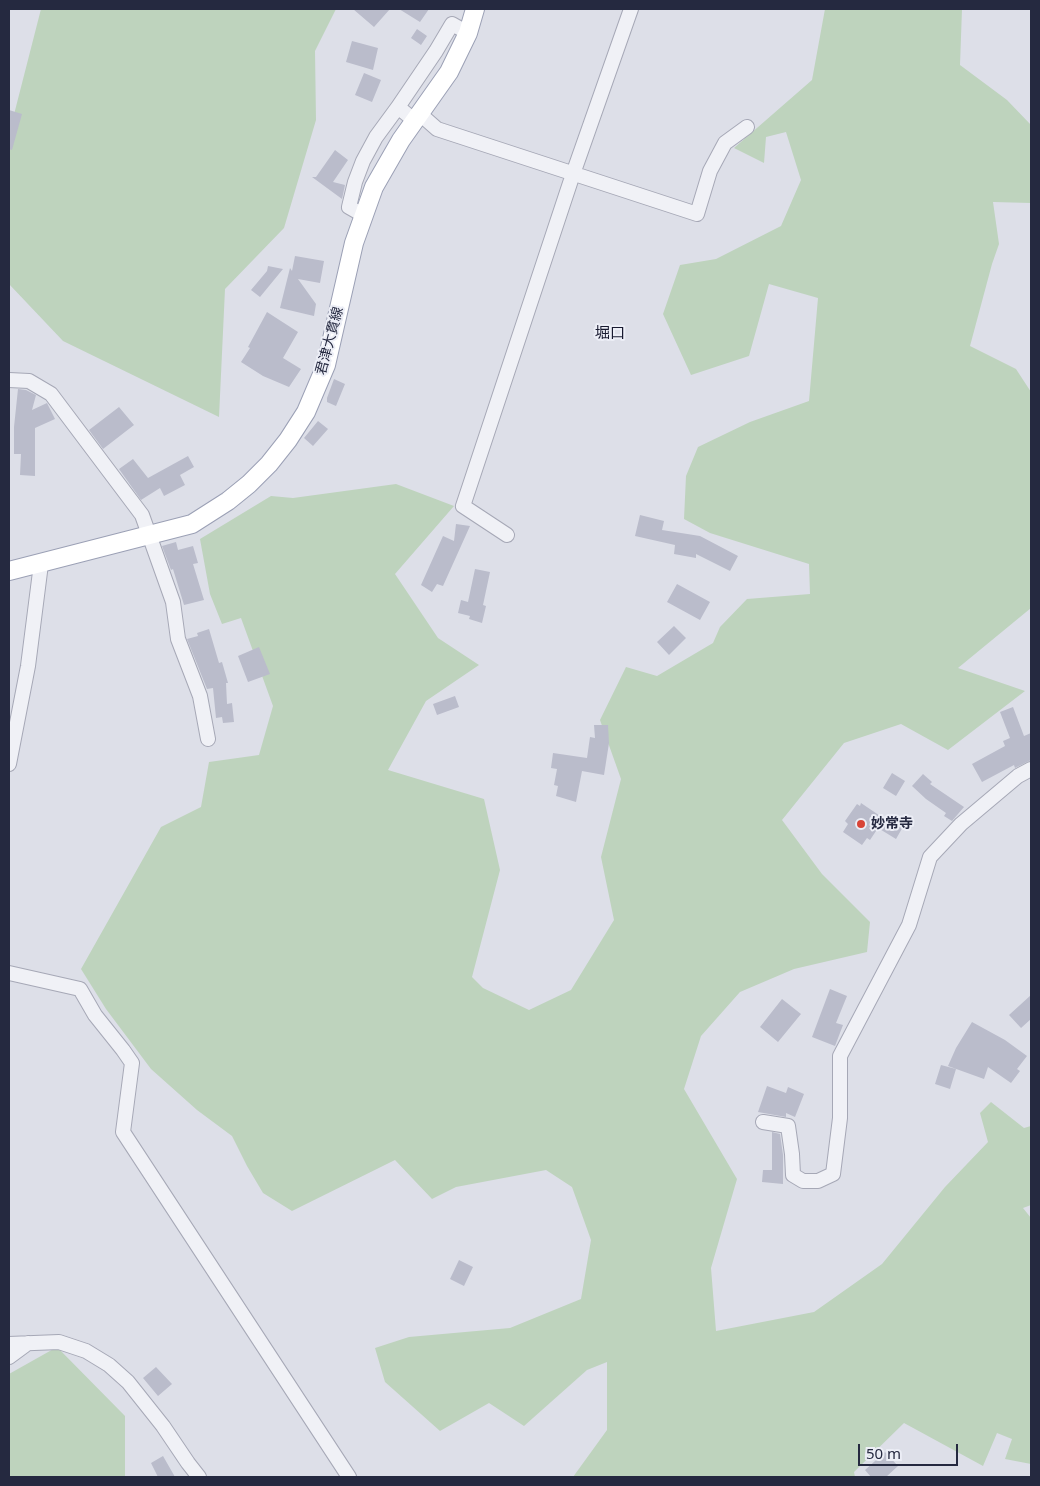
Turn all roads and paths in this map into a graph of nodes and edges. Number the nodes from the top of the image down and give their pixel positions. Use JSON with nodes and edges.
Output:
{"nodes":[{"id":1,"x":475,"y":9,"type":"edge"},
{"id":2,"x":631,"y":9,"type":"edge"},
{"id":3,"x":468,"y":33,"type":"junction"},
{"id":4,"x":398,"y":107,"type":"junction"},
{"id":5,"x":417,"y":118,"type":"junction"},
{"id":6,"x":747,"y":127,"type":"dead end"},
{"id":7,"x":573,"y":174,"type":"junction"},
{"id":8,"x":363,"y":215,"type":"junction"},
{"id":9,"x":9,"y":382,"type":"edge"},
{"id":10,"x":507,"y":535,"type":"dead end"},
{"id":11,"x":150,"y":536,"type":"junction"},
{"id":12,"x":41,"y":564,"type":"junction"},
{"id":13,"x":9,"y":571,"type":"edge"},
{"id":14,"x":208,"y":739,"type":"dead end"},
{"id":15,"x":9,"y":764,"type":"edge"},
{"id":16,"x":1031,"y":769,"type":"edge"},
{"id":17,"x":9,"y":973,"type":"edge"},
{"id":18,"x":763,"y":1122,"type":"dead end"},
{"id":19,"x":28,"y":1343,"type":"junction"},
{"id":20,"x":9,"y":1344,"type":"edge"},
{"id":21,"x":9,"y":1357,"type":"edge"},
{"id":22,"x":199,"y":1477,"type":"edge"},
{"id":23,"x":349,"y":1477,"type":"edge"}],
"edges":[{"from":1,"to":3,"type":"main road","name":"君津大貫線"},
{"from":2,"to":7,"type":"street"},
{"from":3,"to":4,"type":"street"},
{"from":3,"to":5,"type":"main road","name":"君津大貫線"},
{"from":4,"to":5,"type":"street"},
{"from":4,"to":8,"type":"street"},
{"from":5,"to":7,"type":"street"},
{"from":5,"to":8,"type":"main road","name":"君津大貫線"},
{"from":6,"to":7,"type":"street"},
{"from":7,"to":10,"type":"street"},
{"from":8,"to":11,"type":"main road","name":"君津大貫線"},
{"from":9,"to":11,"type":"street"},
{"from":11,"to":12,"type":"main road","name":"君津大貫線"},
{"from":11,"to":14,"type":"street"},
{"from":12,"to":13,"type":"main road","name":"君津大貫線"},
{"from":12,"to":15,"type":"street"},
{"from":16,"to":18,"type":"street"},
{"from":17,"to":23,"type":"street"},
{"from":19,"to":20,"type":"street"},
{"from":19,"to":21,"type":"street"},
{"from":19,"to":22,"type":"street"}]}
